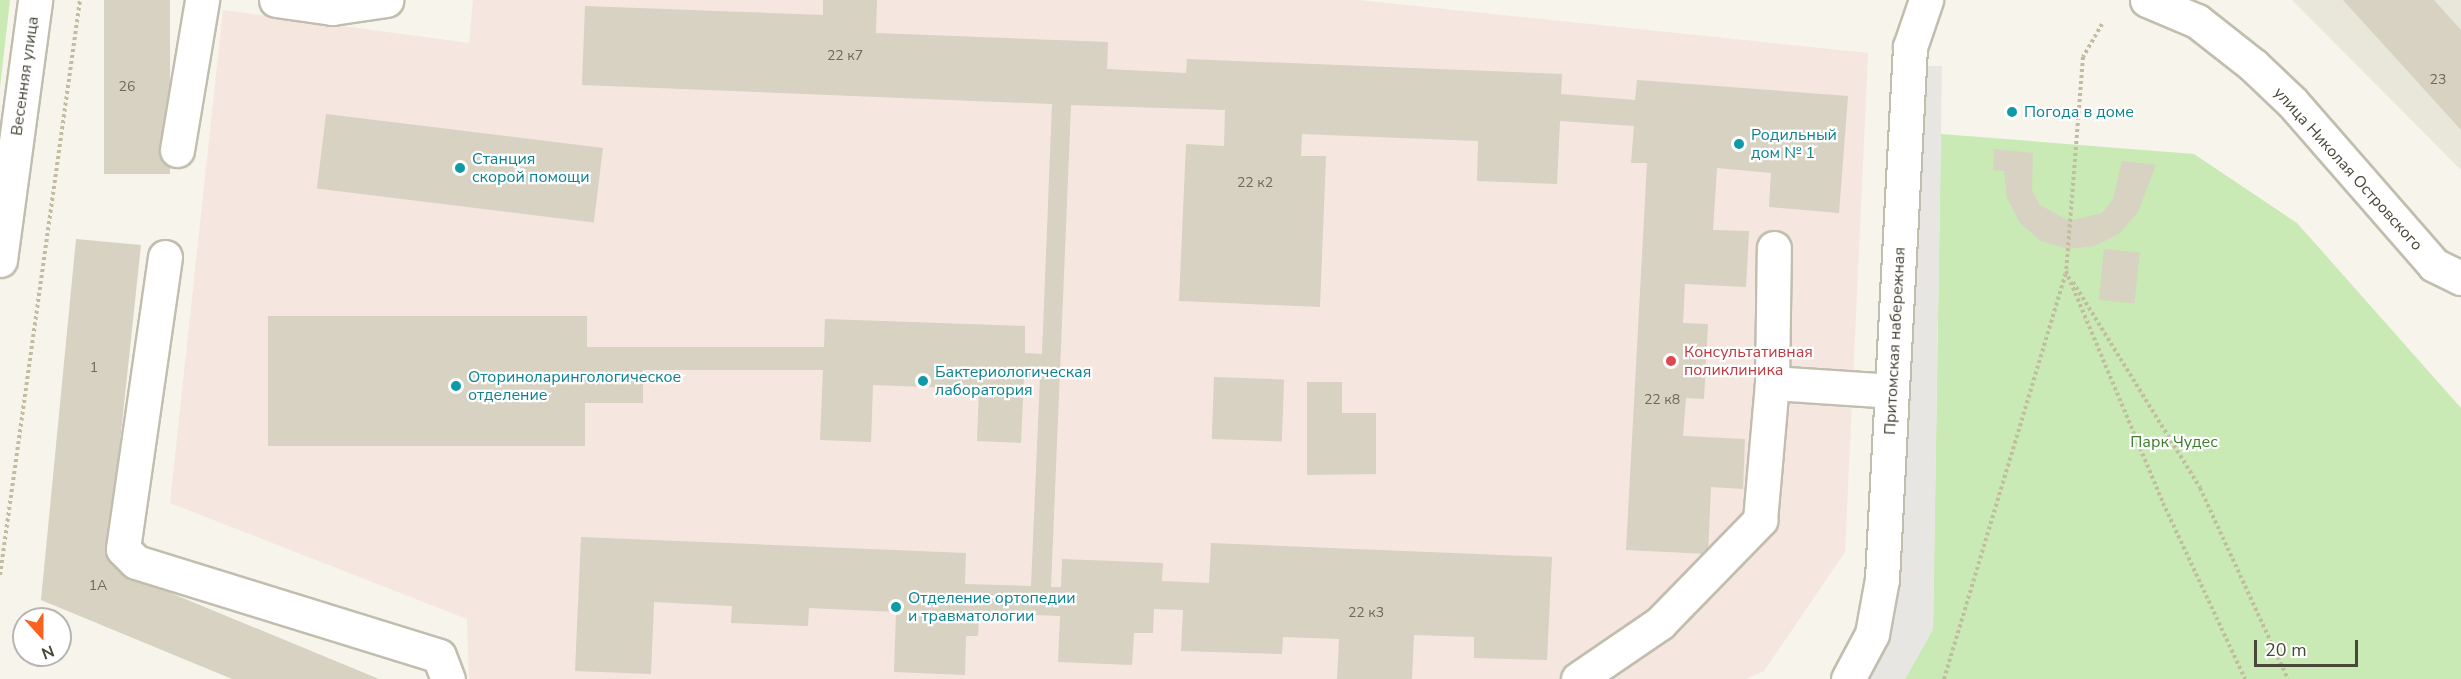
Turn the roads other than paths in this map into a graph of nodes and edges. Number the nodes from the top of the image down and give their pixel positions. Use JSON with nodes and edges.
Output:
{"nodes":[{"id":1,"x":35,"y":0,"type":"edge"},
{"id":2,"x":202,"y":0,"type":"edge"},
{"id":3,"x":276,"y":0,"type":"edge"},
{"id":4,"x":386,"y":0,"type":"edge"},
{"id":5,"x":1926,"y":0,"type":"edge"},
{"id":6,"x":2147,"y":0,"type":"edge"},
{"id":7,"x":2191,"y":10,"type":"edge"},
{"id":8,"x":177,"y":150,"type":"dead end"},
{"id":9,"x":1774,"y":248,"type":"dead end"},
{"id":10,"x":165,"y":256,"type":"dead end"},
{"id":11,"x":0,"y":260,"type":"edge"},
{"id":12,"x":2461,"y":278,"type":"edge"},
{"id":13,"x":1772,"y":383,"type":"junction"},
{"id":14,"x":1892,"y":391,"type":"junction"},
{"id":15,"x":448,"y":679,"type":"edge"},
{"id":16,"x":1578,"y":679,"type":"edge"},
{"id":17,"x":1848,"y":679,"type":"edge"}],
"edges":[{"from":1,"to":11,"type":"street","name":"Весенняя улица"},
{"from":2,"to":8,"type":"street"},
{"from":3,"to":4,"type":"street"},
{"from":5,"to":14,"type":"street","name":"Притомская набережная"},
{"from":6,"to":7,"type":"street","name":"улица Николая Островского"},
{"from":7,"to":12,"type":"street","name":"улица Николая Островского"},
{"from":9,"to":13,"type":"street"},
{"from":10,"to":15,"type":"street"},
{"from":13,"to":14,"type":"street"},
{"from":13,"to":16,"type":"street"},
{"from":14,"to":17,"type":"street","name":"Притомская набережная"}]}
